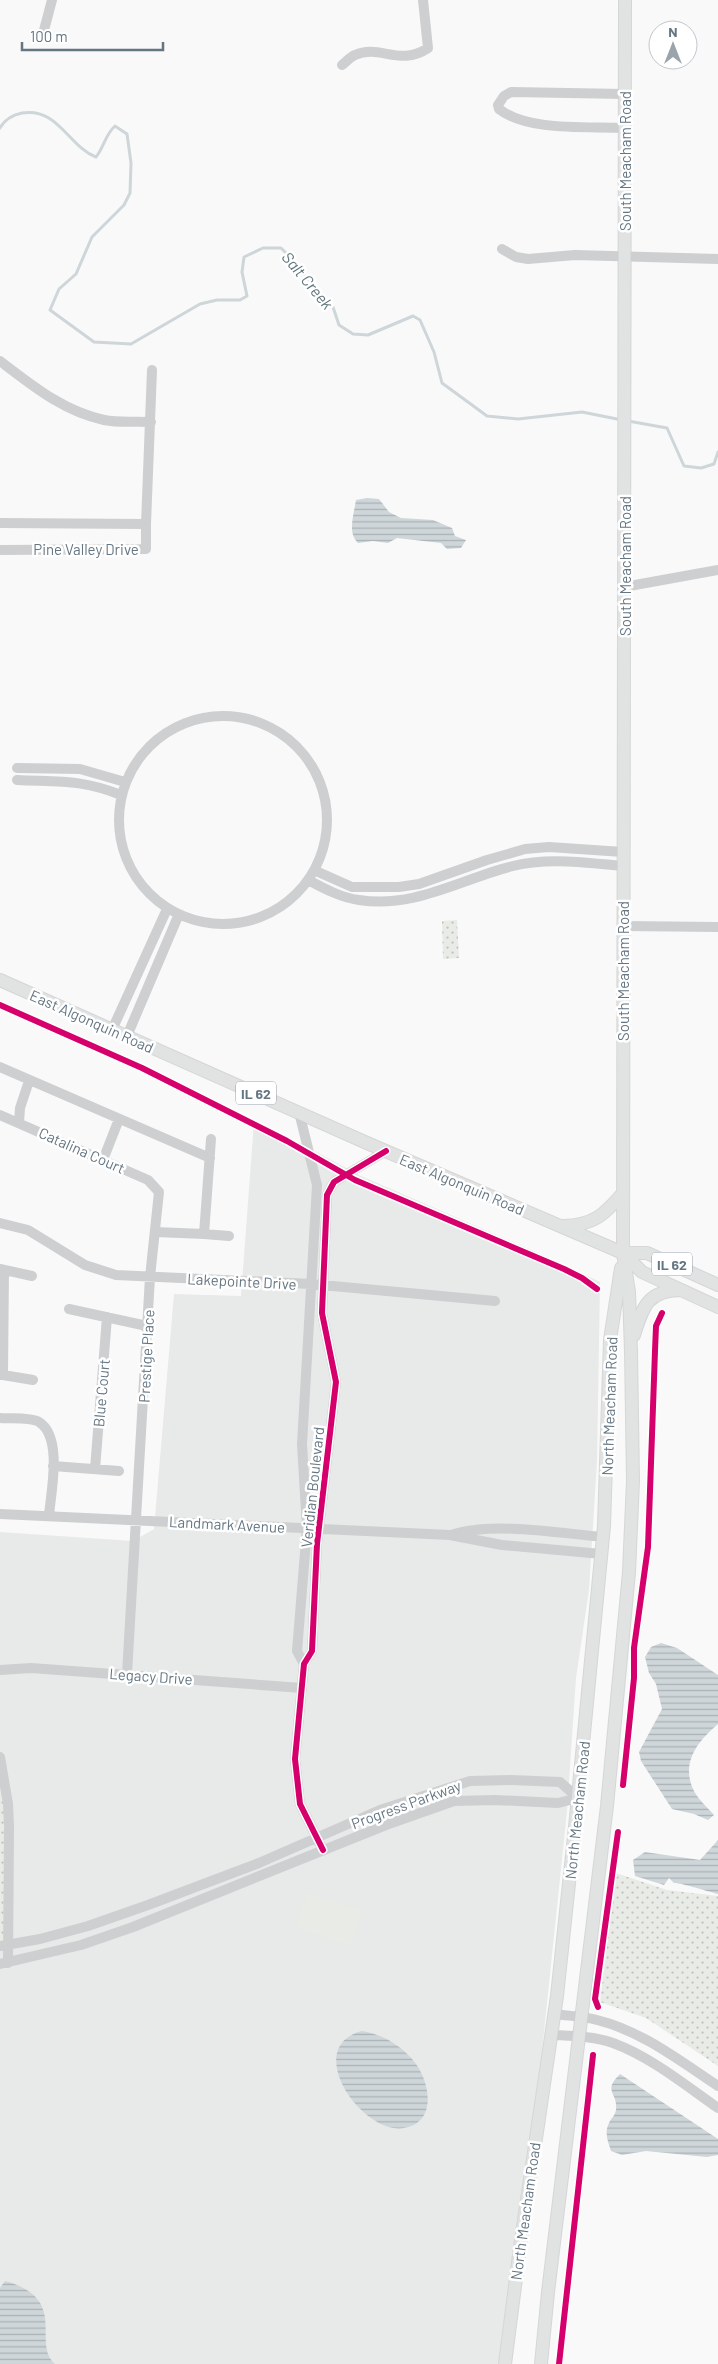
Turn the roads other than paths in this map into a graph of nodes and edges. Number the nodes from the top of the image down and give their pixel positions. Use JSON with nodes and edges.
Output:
{"nodes":[{"id":1,"x":52,"y":0,"type":"edge"},
{"id":2,"x":423,"y":0,"type":"edge"},
{"id":3,"x":626,"y":0,"type":"edge"},
{"id":4,"x":43,"y":34,"type":"dead end"},
{"id":5,"x":342,"y":65,"type":"dead end"},
{"id":6,"x":625,"y":94,"type":"junction"},
{"id":7,"x":625,"y":128,"type":"junction"},
{"id":8,"x":502,"y":249,"type":"dead end"},
{"id":9,"x":624,"y":258,"type":"junction"},
{"id":10,"x":718,"y":259,"type":"edge"},
{"id":11,"x":0,"y":361,"type":"edge"},
{"id":12,"x":152,"y":370,"type":"dead end"},
{"id":13,"x":151,"y":422,"type":"junction"},
{"id":14,"x":0,"y":523,"type":"edge"},
{"id":15,"x":146,"y":524,"type":"junction"},
{"id":16,"x":0,"y":550,"type":"edge"},
{"id":17,"x":718,"y":570,"type":"edge"},
{"id":18,"x":624,"y":587,"type":"junction"},
{"id":19,"x":17,"y":768,"type":"dead end"},
{"id":20,"x":17,"y":780,"type":"dead end"},
{"id":21,"x":125,"y":782,"type":"junction"},
{"id":22,"x":121,"y":795,"type":"junction"},
{"id":23,"x":623,"y":852,"type":"junction"},
{"id":24,"x":623,"y":866,"type":"junction"},
{"id":25,"x":316,"y":871,"type":"junction"},
{"id":26,"x":310,"y":881,"type":"junction"},
{"id":27,"x":167,"y":909,"type":"junction"},
{"id":28,"x":179,"y":914,"type":"junction"},
{"id":29,"x":623,"y":926,"type":"junction"},
{"id":30,"x":718,"y":927,"type":"edge"},
{"id":31,"x":0,"y":980,"type":"edge"},
{"id":32,"x":112,"y":1030,"type":"junction"},
{"id":33,"x":127,"y":1036,"type":"junction"},
{"id":34,"x":0,"y":1067,"type":"edge"},
{"id":35,"x":29,"y":1080,"type":"junction"},
{"id":36,"x":299,"y":1112,"type":"junction"},
{"id":37,"x":0,"y":1115,"type":"edge"},
{"id":38,"x":119,"y":1119,"type":"junction"},
{"id":39,"x":19,"y":1123,"type":"junction"},
{"id":40,"x":623,"y":1131,"type":"joint"},
{"id":41,"x":211,"y":1139,"type":"dead end"},
{"id":42,"x":386,"y":1151,"type":"junction"},
{"id":43,"x":210,"y":1158,"type":"junction"},
{"id":44,"x":103,"y":1160,"type":"junction"},
{"id":45,"x":159,"y":1192,"type":"joint"},
{"id":46,"x":623,"y":1193,"type":"junction"},
{"id":47,"x":0,"y":1223,"type":"edge"},
{"id":48,"x":560,"y":1226,"type":"junction"},
{"id":49,"x":155,"y":1232,"type":"junction"},
{"id":50,"x":204,"y":1234,"type":"junction"},
{"id":51,"x":230,"y":1236,"type":"dead end"},
{"id":52,"x":623,"y":1253,"type":"junction"},
{"id":53,"x":2,"y":1270,"type":"edge"},
{"id":54,"x":32,"y":1276,"type":"dead end"},
{"id":55,"x":150,"y":1277,"type":"junction"},
{"id":56,"x":311,"y":1284,"type":"junction"},
{"id":57,"x":323,"y":1285,"type":"junction"},
{"id":58,"x":718,"y":1285,"type":"edge"},
{"id":59,"x":681,"y":1290,"type":"junction"},
{"id":60,"x":495,"y":1301,"type":"dead end"},
{"id":61,"x":718,"y":1307,"type":"edge"},
{"id":62,"x":69,"y":1309,"type":"dead end"},
{"id":63,"x":108,"y":1317,"type":"junction"},
{"id":64,"x":147,"y":1326,"type":"junction"},
{"id":65,"x":631,"y":1342,"type":"junction"},
{"id":66,"x":1,"y":1375,"type":"edge"},
{"id":67,"x":33,"y":1380,"type":"dead end"},
{"id":68,"x":0,"y":1418,"type":"edge"},
{"id":69,"x":53,"y":1466,"type":"junction"},
{"id":70,"x":95,"y":1469,"type":"junction"},
{"id":71,"x":119,"y":1471,"type":"dead end"},
{"id":72,"x":0,"y":1514,"type":"edge"},
{"id":73,"x":49,"y":1515,"type":"junction"},
{"id":74,"x":138,"y":1520,"type":"junction"},
{"id":75,"x":307,"y":1528,"type":"junction"},
{"id":76,"x":320,"y":1529,"type":"junction"},
{"id":77,"x":450,"y":1535,"type":"junction"},
{"id":78,"x":603,"y":1536,"type":"junction"},
{"id":79,"x":602,"y":1554,"type":"junction"},
{"id":80,"x":304,"y":1664,"type":"junction"},
{"id":81,"x":0,"y":1670,"type":"edge"},
{"id":82,"x":127,"y":1674,"type":"junction"},
{"id":83,"x":302,"y":1688,"type":"junction"},
{"id":84,"x":0,"y":1757,"type":"edge"},
{"id":85,"x":578,"y":1798,"type":"junction"},
{"id":86,"x":317,"y":1838,"type":"junction"},
{"id":87,"x":323,"y":1850,"type":"junction"},
{"id":88,"x":4,"y":1946,"type":"edge"},
{"id":89,"x":4,"y":1964,"type":"edge"},
{"id":90,"x":555,"y":2014,"type":"junction"},
{"id":91,"x":582,"y":2018,"type":"junction"},
{"id":92,"x":552,"y":2035,"type":"junction"},
{"id":93,"x":580,"y":2037,"type":"junction"},
{"id":94,"x":718,"y":2086,"type":"edge"},
{"id":95,"x":718,"y":2108,"type":"edge"},
{"id":96,"x":505,"y":2364,"type":"edge"},
{"id":97,"x":541,"y":2364,"type":"edge"}],
"edges":[{"from":1,"to":4,"type":"street"},
{"from":2,"to":5,"type":"street"},
{"from":3,"to":6,"type":"main road","name":"South Meacham Road"},
{"from":6,"to":7,"type":"main road","name":"South Meacham Road"},
{"from":6,"to":7,"type":"street"},
{"from":7,"to":9,"type":"main road","name":"South Meacham Road"},
{"from":8,"to":9,"type":"street"},
{"from":9,"to":10,"type":"street"},
{"from":9,"to":18,"type":"main road","name":"South Meacham Road"},
{"from":11,"to":13,"type":"street"},
{"from":12,"to":13,"type":"street","name":"Pine Valley Drive"},
{"from":13,"to":15,"type":"street","name":"Pine Valley Drive"},
{"from":14,"to":15,"type":"street","name":"Pine Valley Drive"},
{"from":15,"to":16,"type":"street","name":"Pine Valley Drive"},
{"from":17,"to":18,"type":"street"},
{"from":18,"to":23,"type":"main road","name":"South Meacham Road"},
{"from":19,"to":21,"type":"street"},
{"from":20,"to":22,"type":"street"},
{"from":21,"to":22,"type":"street"},
{"from":21,"to":25,"type":"street"},
{"from":22,"to":27,"type":"street"},
{"from":23,"to":24,"type":"main road","name":"South Meacham Road"},
{"from":23,"to":25,"type":"street"},
{"from":24,"to":26,"type":"street"},
{"from":24,"to":29,"type":"main road","name":"South Meacham Road"},
{"from":25,"to":26,"type":"street"},
{"from":26,"to":28,"type":"street"},
{"from":27,"to":28,"type":"street"},
{"from":27,"to":32,"type":"street"},
{"from":28,"to":33,"type":"street"},
{"from":29,"to":30,"type":"street"},
{"from":29,"to":40,"type":"main road","name":"South Meacham Road"},
{"from":31,"to":32,"type":"main road","name":"East Algonquin Road","number":"IL 62"},
{"from":32,"to":33,"type":"main road","name":"East Algonquin Road","number":"IL 62"},
{"from":33,"to":36,"type":"main road","name":"East Algonquin Road","number":"IL 62"},
{"from":34,"to":35,"type":"street"},
{"from":35,"to":38,"type":"street"},
{"from":35,"to":39,"type":"street"},
{"from":36,"to":42,"type":"main road","name":"East Algonquin Road","number":"IL 62"},
{"from":36,"to":56,"type":"street","name":"Veridian Boulevard"},
{"from":37,"to":39,"type":"street","name":"Catalina Court"},
{"from":38,"to":43,"type":"street"},
{"from":38,"to":44,"type":"street"},
{"from":39,"to":44,"type":"street","name":"Catalina Court"},
{"from":40,"to":46,"type":"main road","name":"North Meacham Road"},
{"from":41,"to":43,"type":"street"},
{"from":42,"to":48,"type":"main road","name":"East Algonquin Road","number":"IL 62"},
{"from":42,"to":57,"type":"street","name":"Veridian Boulevard"},
{"from":43,"to":50,"type":"street"},
{"from":44,"to":45,"type":"street","name":"Catalina Court"},
{"from":45,"to":49,"type":"street","name":"Prestige Place"},
{"from":46,"to":48,"type":"main road"},
{"from":46,"to":52,"type":"main road","name":"North Meacham Road"},
{"from":47,"to":55,"type":"street","name":"Lakepointe Drive"},
{"from":48,"to":52,"type":"main road","name":"East Algonquin Road","number":"IL 62"},
{"from":49,"to":50,"type":"street"},
{"from":49,"to":55,"type":"street","name":"Prestige Place"},
{"from":50,"to":51,"type":"street"},
{"from":52,"to":58,"type":"main road","name":"East Algonquin Road","number":"IL 62"},
{"from":52,"to":59,"type":"main road","name":"East Algonquin Road","number":"IL 62"},
{"from":52,"to":65,"type":"main road","name":"North Meacham Road"},
{"from":52,"to":78,"type":"main road","name":"North Meacham Road"},
{"from":53,"to":54,"type":"street"},
{"from":53,"to":66,"type":"street"},
{"from":55,"to":56,"type":"street","name":"Lakepointe Drive"},
{"from":55,"to":64,"type":"street","name":"Prestige Place"},
{"from":56,"to":57,"type":"street","name":"Lakepointe Drive"},
{"from":56,"to":75,"type":"street","name":"Veridian Boulevard"},
{"from":57,"to":60,"type":"street","name":"Lakepointe Drive"},
{"from":57,"to":76,"type":"street","name":"Veridian Boulevard"},
{"from":59,"to":61,"type":"main road","name":"East Algonquin Road","number":"IL 62"},
{"from":59,"to":65,"type":"main road"},
{"from":62,"to":63,"type":"street"},
{"from":63,"to":64,"type":"street"},
{"from":63,"to":70,"type":"street","name":"Blue Court"},
{"from":64,"to":74,"type":"street","name":"Prestige Place"},
{"from":65,"to":91,"type":"main road","name":"North Meacham Road"},
{"from":66,"to":67,"type":"street"},
{"from":68,"to":69,"type":"street"},
{"from":69,"to":70,"type":"street"},
{"from":69,"to":73,"type":"street"},
{"from":70,"to":71,"type":"street"},
{"from":72,"to":73,"type":"street","name":"Landmark Avenue"},
{"from":73,"to":74,"type":"street","name":"Landmark Avenue"},
{"from":74,"to":75,"type":"street","name":"Landmark Avenue"},
{"from":74,"to":82,"type":"street","name":"Prestige Place"},
{"from":75,"to":76,"type":"street","name":"Landmark Avenue"},
{"from":75,"to":80,"type":"street","name":"Veridian Boulevard"},
{"from":76,"to":77,"type":"street","name":"Landmark Avenue"},
{"from":76,"to":80,"type":"street","name":"Veridian Boulevard"},
{"from":77,"to":78,"type":"street"},
{"from":77,"to":79,"type":"street","name":"Landmark Avenue"},
{"from":78,"to":79,"type":"main road","name":"North Meacham Road"},
{"from":79,"to":85,"type":"main road","name":"North Meacham Road"},
{"from":80,"to":83,"type":"street","name":"Veridian Boulevard"},
{"from":81,"to":82,"type":"street","name":"Legacy Drive"},
{"from":82,"to":83,"type":"street","name":"Legacy Drive"},
{"from":83,"to":86,"type":"street","name":"Veridian Boulevard"},
{"from":84,"to":88,"type":"street"},
{"from":85,"to":86,"type":"street","name":"Progress Parkway"},
{"from":85,"to":87,"type":"street","name":"Progress Parkway"},
{"from":85,"to":90,"type":"main road","name":"North Meacham Road"},
{"from":86,"to":87,"type":"street","name":"Veridian Boulevard"},
{"from":86,"to":88,"type":"street","name":"Progress Parkway"},
{"from":87,"to":89,"type":"street","name":"Progress Parkway"},
{"from":88,"to":89,"type":"street"},
{"from":90,"to":91,"type":"street"},
{"from":90,"to":92,"type":"main road","name":"North Meacham Road"},
{"from":91,"to":93,"type":"main road","name":"North Meacham Road"},
{"from":91,"to":94,"type":"street"},
{"from":92,"to":93,"type":"street"},
{"from":92,"to":96,"type":"main road","name":"North Meacham Road"},
{"from":93,"to":95,"type":"street"},
{"from":93,"to":97,"type":"main road","name":"North Meacham Road"}]}
